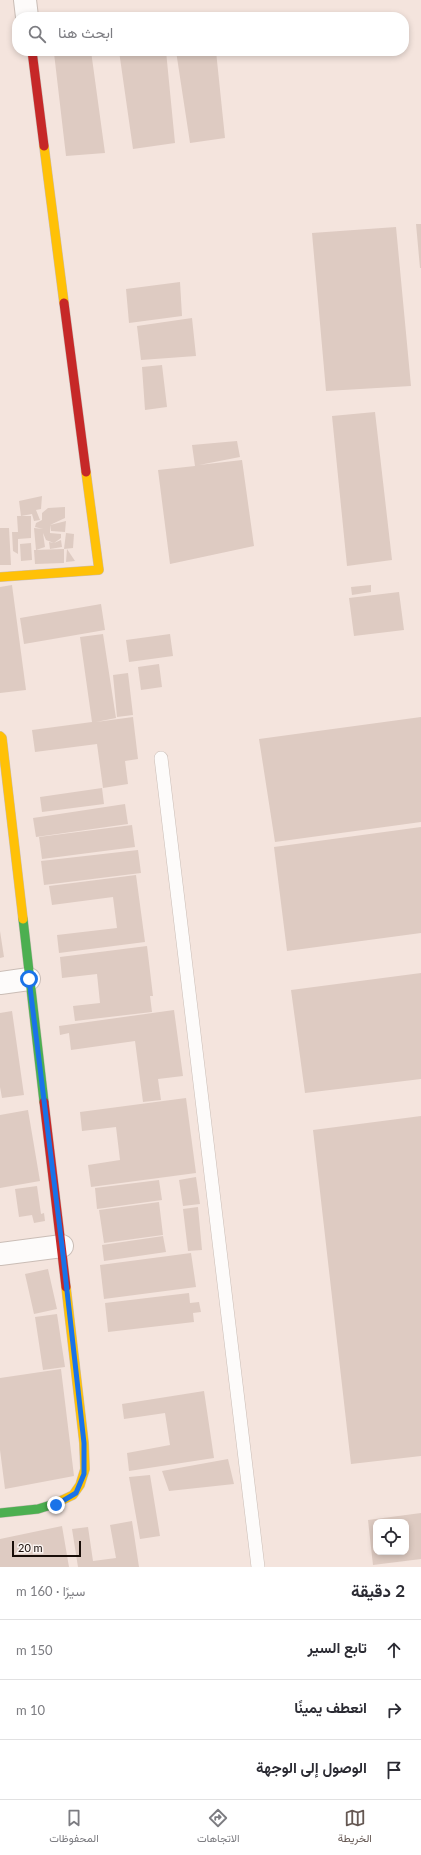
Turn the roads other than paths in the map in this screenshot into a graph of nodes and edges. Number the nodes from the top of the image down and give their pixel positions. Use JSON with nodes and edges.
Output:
{"nodes":[{"id":1,"x":25,"y":0,"type":"edge"},
{"id":2,"x":26,"y":12,"type":"edge"},
{"id":3,"x":33,"y":56,"type":"edge"},
{"id":4,"x":0,"y":577,"type":"edge"},
{"id":5,"x":0,"y":736,"type":"edge"},
{"id":6,"x":161,"y":758,"type":"dead end"},
{"id":7,"x":29,"y":979,"type":"junction"},
{"id":8,"x":0,"y":983,"type":"edge"},
{"id":9,"x":62,"y":1246,"type":"junction"},
{"id":10,"x":0,"y":1254,"type":"edge"},
{"id":11,"x":0,"y":1513,"type":"edge"},
{"id":12,"x":258,"y":1567,"type":"edge"}],
"edges":[{"from":1,"to":2,"type":"street"},
{"from":3,"to":4,"type":"street"},
{"from":5,"to":7,"type":"street"},
{"from":6,"to":12,"type":"lane"},
{"from":7,"to":8,"type":"street"},
{"from":7,"to":9,"type":"street"},
{"from":9,"to":10,"type":"street"},
{"from":9,"to":11,"type":"street"}]}
